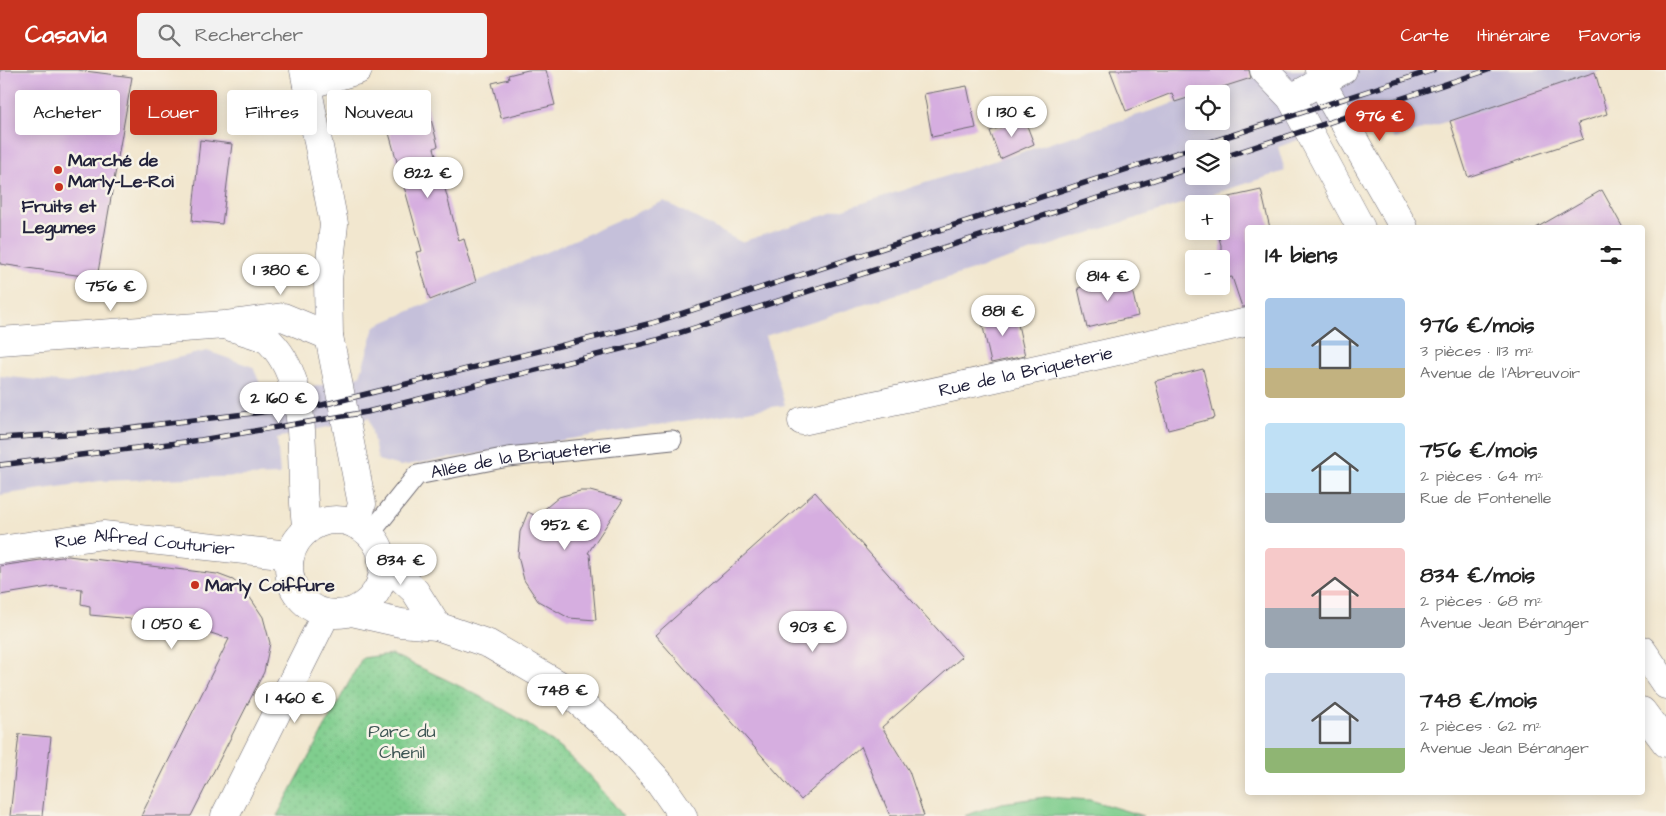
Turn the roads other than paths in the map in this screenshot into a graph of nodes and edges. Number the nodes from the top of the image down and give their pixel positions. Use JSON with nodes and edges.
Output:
{"nodes":[{"id":1,"x":358,"y":70,"type":"edge"},
{"id":2,"x":1264,"y":70,"type":"edge"},
{"id":3,"x":1328,"y":74,"type":"edge"},
{"id":4,"x":305,"y":78,"type":"edge"},
{"id":5,"x":1291,"y":98,"type":"junction"},
{"id":6,"x":1360,"y":225,"type":"edge"},
{"id":7,"x":1403,"y":225,"type":"edge"},
{"id":8,"x":1245,"y":323,"type":"edge"},
{"id":9,"x":225,"y":325,"type":"junction"},
{"id":10,"x":329,"y":336,"type":"junction"},
{"id":11,"x":0,"y":341,"type":"edge"},
{"id":12,"x":802,"y":422,"type":"dead end"},
{"id":13,"x":672,"y":440,"type":"dead end"},
{"id":14,"x":307,"y":530,"type":"junction"},
{"id":15,"x":363,"y":530,"type":"junction"},
{"id":16,"x":0,"y":550,"type":"edge"},
{"id":17,"x":290,"y":555,"type":"junction"},
{"id":18,"x":382,"y":560,"type":"junction"},
{"id":19,"x":339,"y":613,"type":"junction"},
{"id":20,"x":437,"y":626,"type":"junction"},
{"id":21,"x":1645,"y":654,"type":"edge"},
{"id":22,"x":1666,"y":685,"type":"edge"},
{"id":23,"x":1645,"y":715,"type":"edge"},
{"id":24,"x":1666,"y":743,"type":"edge"},
{"id":25,"x":225,"y":816,"type":"edge"},
{"id":26,"x":683,"y":816,"type":"edge"}],
"edges":[{"from":1,"to":4,"type":"street"},
{"from":2,"to":5,"type":"street"},
{"from":3,"to":5,"type":"street"},
{"from":3,"to":7,"type":"street"},
{"from":4,"to":10,"type":"street"},
{"from":5,"to":6,"type":"street"},
{"from":8,"to":12,"type":"street","name":"Rue de la Briqueterie"},
{"from":9,"to":10,"type":"street"},
{"from":9,"to":11,"type":"street"},
{"from":9,"to":14,"type":"street"},
{"from":10,"to":15,"type":"street"},
{"from":13,"to":15,"type":"lane","name":"Allée de la Briqueterie"},
{"from":14,"to":15,"type":"street"},
{"from":14,"to":17,"type":"street"},
{"from":15,"to":18,"type":"street"},
{"from":16,"to":17,"type":"street","name":"Rue Alfred Couturier"},
{"from":17,"to":19,"type":"street"},
{"from":18,"to":19,"type":"street"},
{"from":18,"to":20,"type":"street"},
{"from":19,"to":20,"type":"street"},
{"from":19,"to":25,"type":"street"},
{"from":20,"to":26,"type":"street"},
{"from":21,"to":22,"type":"street"},
{"from":23,"to":24,"type":"street"}]}
